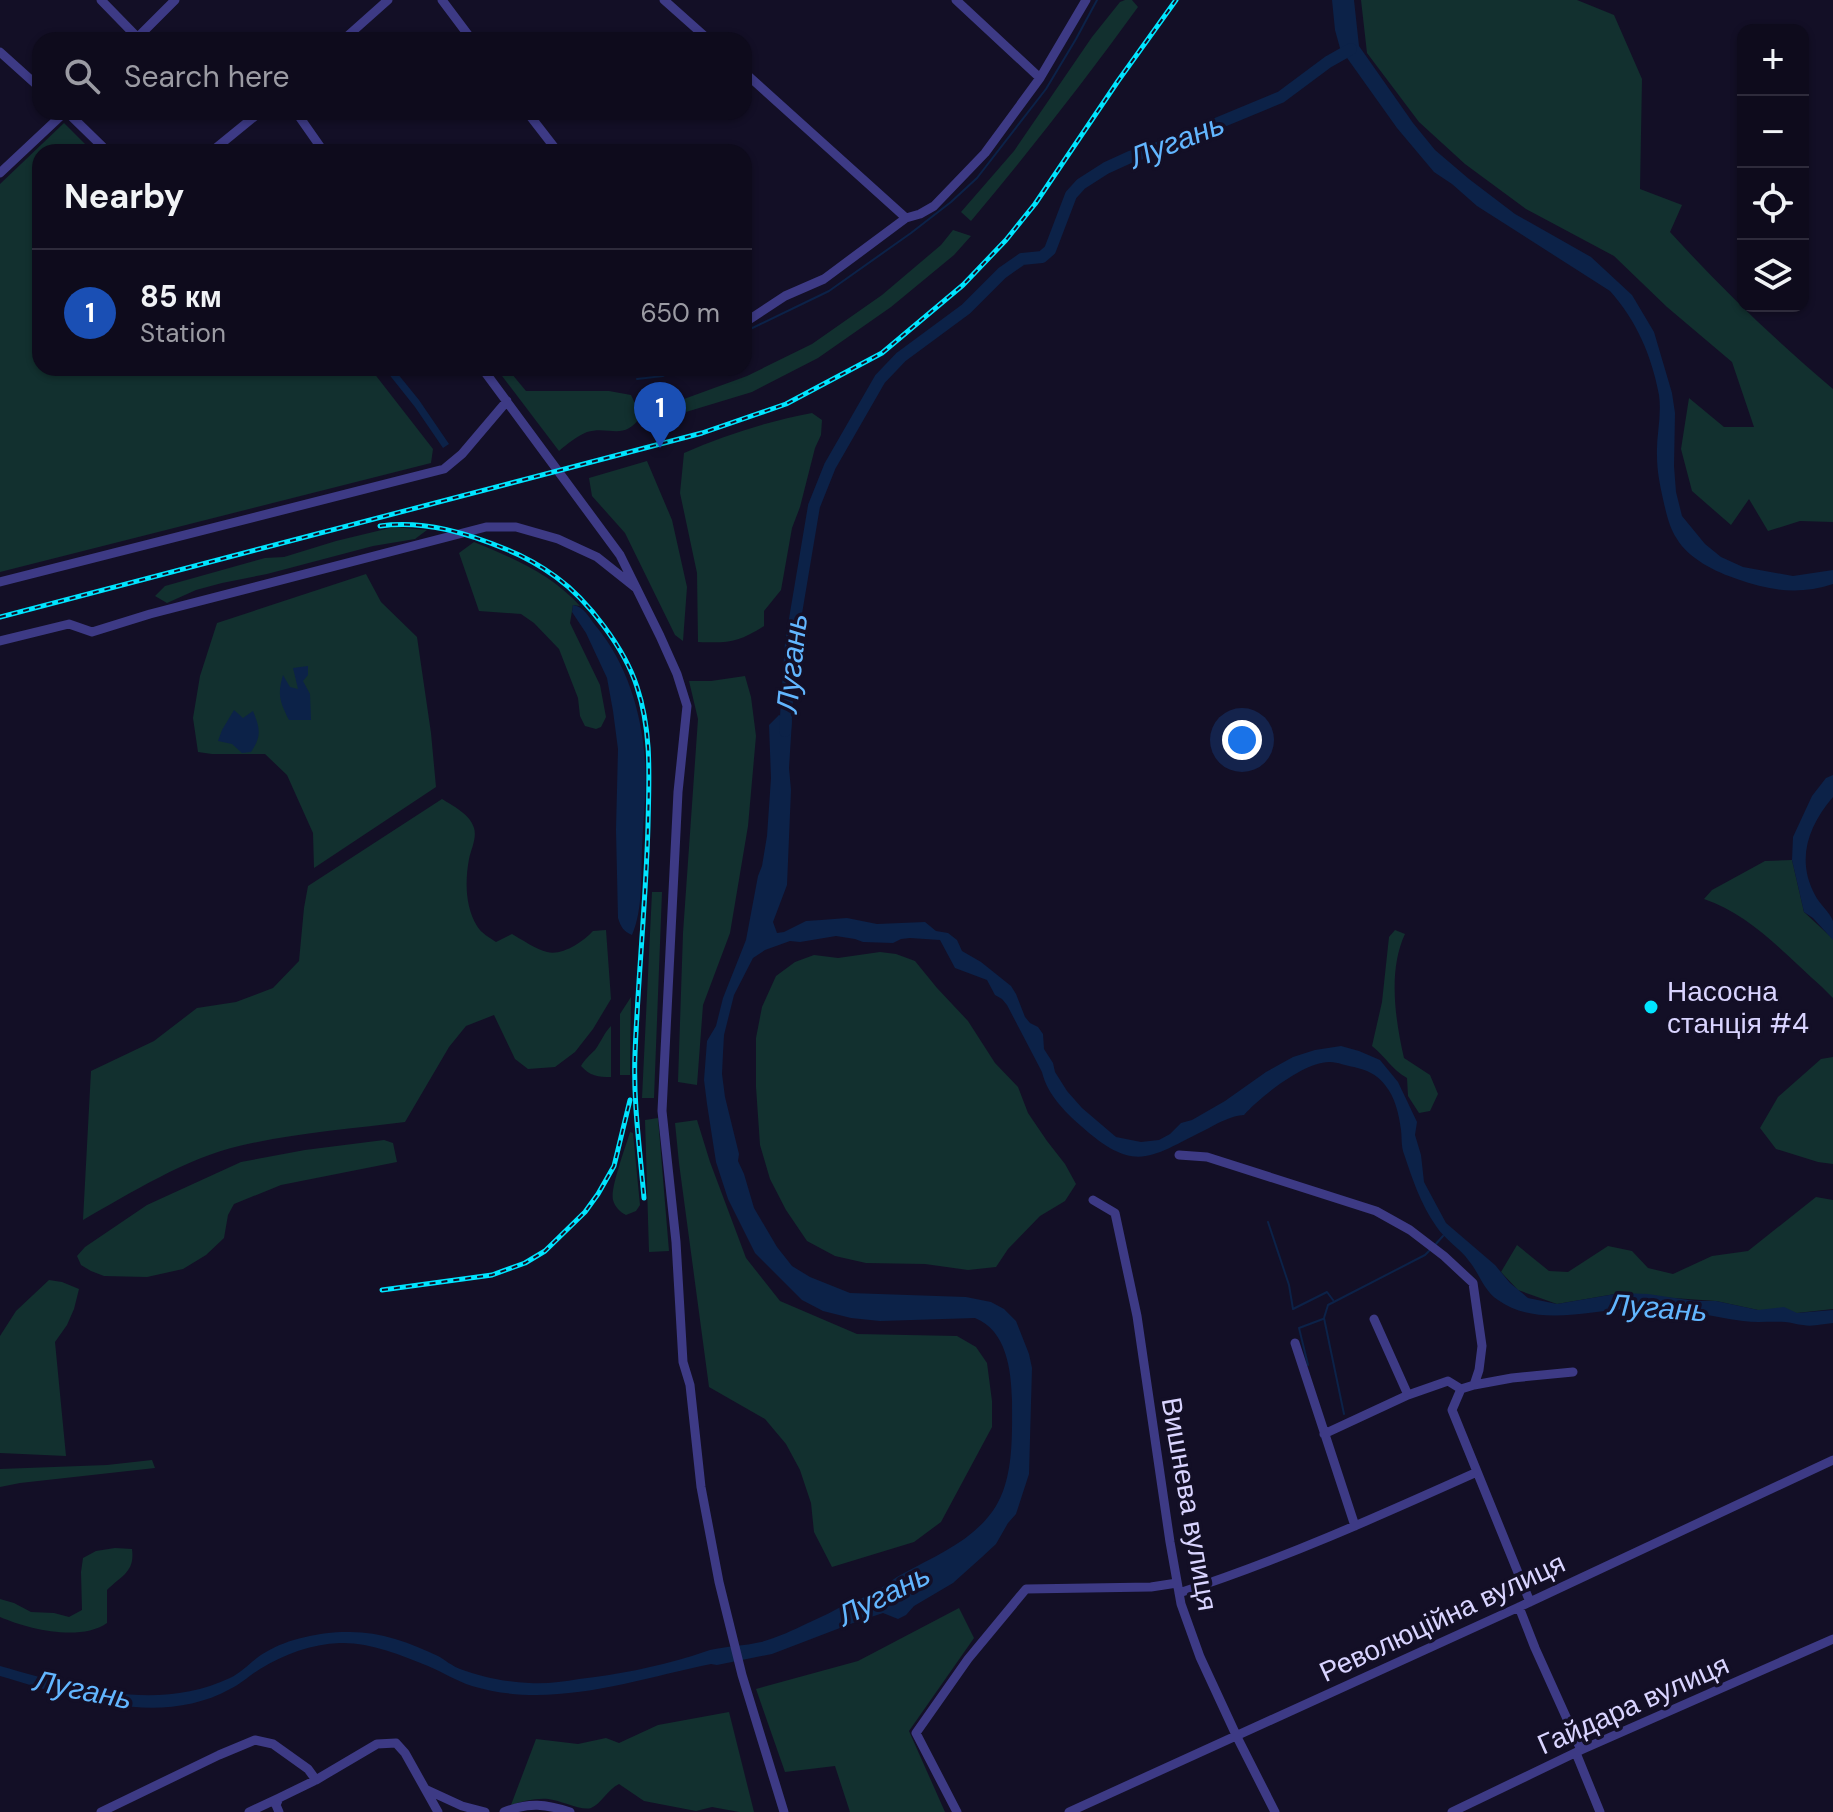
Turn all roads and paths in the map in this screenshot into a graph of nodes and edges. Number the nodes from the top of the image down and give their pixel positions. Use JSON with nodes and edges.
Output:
{"nodes":[{"id":1,"x":101,"y":0,"type":"edge"},
{"id":2,"x":175,"y":0,"type":"edge"},
{"id":3,"x":388,"y":0,"type":"edge"},
{"id":4,"x":442,"y":0,"type":"edge"},
{"id":5,"x":664,"y":0,"type":"edge"},
{"id":6,"x":956,"y":0,"type":"edge"},
{"id":7,"x":1086,"y":0,"type":"edge"},
{"id":8,"x":130,"y":32,"type":"edge"},
{"id":9,"x":143,"y":32,"type":"edge"},
{"id":10,"x":352,"y":32,"type":"edge"},
{"id":11,"x":466,"y":32,"type":"edge"},
{"id":12,"x":700,"y":32,"type":"edge"},
{"id":13,"x":0,"y":52,"type":"edge"},
{"id":14,"x":1040,"y":78,"type":"junction"},
{"id":15,"x":752,"y":79,"type":"edge"},
{"id":16,"x":32,"y":81,"type":"edge"},
{"id":17,"x":57,"y":120,"type":"edge"},
{"id":18,"x":74,"y":120,"type":"edge"},
{"id":19,"x":250,"y":120,"type":"edge"},
{"id":20,"x":302,"y":120,"type":"edge"},
{"id":21,"x":533,"y":120,"type":"edge"},
{"id":22,"x":100,"y":144,"type":"edge"},
{"id":23,"x":221,"y":144,"type":"edge"},
{"id":24,"x":318,"y":144,"type":"edge"},
{"id":25,"x":552,"y":144,"type":"edge"},
{"id":26,"x":0,"y":173,"type":"edge"},
{"id":27,"x":906,"y":218,"type":"junction"},
{"id":28,"x":752,"y":318,"type":"edge"},
{"id":29,"x":488,"y":376,"type":"edge"},
{"id":30,"x":507,"y":401,"type":"junction"},
{"id":31,"x":0,"y":582,"type":"edge"},
{"id":32,"x":638,"y":590,"type":"junction"},
{"id":33,"x":0,"y":641,"type":"edge"},
{"id":34,"x":1179,"y":1155,"type":"dead end"},
{"id":35,"x":1093,"y":1200,"type":"dead end"},
{"id":36,"x":1374,"y":1319,"type":"dead end"},
{"id":37,"x":1295,"y":1343,"type":"dead end"},
{"id":38,"x":1573,"y":1372,"type":"dead end"},
{"id":39,"x":1474,"y":1385,"type":"junction"},
{"id":40,"x":1461,"y":1389,"type":"junction"},
{"id":41,"x":1408,"y":1395,"type":"junction"},
{"id":42,"x":1324,"y":1434,"type":"junction"},
{"id":43,"x":1833,"y":1460,"type":"edge"},
{"id":44,"x":1477,"y":1472,"type":"junction"},
{"id":45,"x":1355,"y":1526,"type":"junction"},
{"id":46,"x":1178,"y":1588,"type":"junction"},
{"id":47,"x":1530,"y":1602,"type":"junction"},
{"id":48,"x":1519,"y":1607,"type":"junction"},
{"id":49,"x":1833,"y":1639,"type":"edge"},
{"id":50,"x":1237,"y":1737,"type":"junction"},
{"id":51,"x":1579,"y":1752,"type":"junction"},
{"id":52,"x":316,"y":1780,"type":"junction"},
{"id":53,"x":425,"y":1789,"type":"junction"},
{"id":54,"x":279,"y":1798,"type":"junction"},
{"id":55,"x":120,"y":1808,"type":"edge"},
{"id":56,"x":101,"y":1812,"type":"edge"},
{"id":57,"x":249,"y":1812,"type":"edge"},
{"id":58,"x":279,"y":1812,"type":"edge"},
{"id":59,"x":438,"y":1812,"type":"edge"},
{"id":60,"x":485,"y":1812,"type":"edge"},
{"id":61,"x":504,"y":1812,"type":"edge"},
{"id":62,"x":570,"y":1812,"type":"edge"},
{"id":63,"x":784,"y":1812,"type":"edge"},
{"id":64,"x":957,"y":1812,"type":"edge"},
{"id":65,"x":1069,"y":1812,"type":"edge"},
{"id":66,"x":1275,"y":1812,"type":"edge"},
{"id":67,"x":1452,"y":1812,"type":"edge"},
{"id":68,"x":1600,"y":1812,"type":"edge"}],
"edges":[{"from":1,"to":8,"type":"street"},
{"from":2,"to":9,"type":"street"},
{"from":3,"to":10,"type":"street"},
{"from":4,"to":11,"type":"street"},
{"from":5,"to":12,"type":"street"},
{"from":6,"to":14,"type":"street"},
{"from":7,"to":14,"type":"street"},
{"from":13,"to":16,"type":"street"},
{"from":14,"to":27,"type":"street"},
{"from":15,"to":27,"type":"street"},
{"from":17,"to":26,"type":"street"},
{"from":18,"to":22,"type":"street"},
{"from":19,"to":23,"type":"street"},
{"from":20,"to":24,"type":"street"},
{"from":21,"to":25,"type":"street"},
{"from":27,"to":28,"type":"street"},
{"from":29,"to":30,"type":"street"},
{"from":30,"to":31,"type":"street"},
{"from":30,"to":32,"type":"street"},
{"from":32,"to":33,"type":"street"},
{"from":32,"to":63,"type":"street"},
{"from":34,"to":39,"type":"street"},
{"from":35,"to":46,"type":"street","name":"Вишнева вулиця"},
{"from":36,"to":41,"type":"street"},
{"from":37,"to":42,"type":"street"},
{"from":38,"to":39,"type":"street"},
{"from":39,"to":40,"type":"street"},
{"from":40,"to":41,"type":"street"},
{"from":40,"to":44,"type":"street"},
{"from":41,"to":42,"type":"street"},
{"from":42,"to":45,"type":"street"},
{"from":43,"to":47,"type":"street","name":"Революційна вулиця"},
{"from":44,"to":45,"type":"street"},
{"from":44,"to":47,"type":"street"},
{"from":45,"to":46,"type":"street"},
{"from":46,"to":50,"type":"street","name":"Вишнева вулиця"},
{"from":46,"to":64,"type":"street"},
{"from":47,"to":48,"type":"street","name":"Революційна вулиця"},
{"from":48,"to":50,"type":"street","name":"Революційна вулиця"},
{"from":48,"to":51,"type":"street"},
{"from":49,"to":51,"type":"street","name":"Гайдара вулиця"},
{"from":50,"to":65,"type":"street","name":"Революційна вулиця"},
{"from":50,"to":66,"type":"street","name":"Вишнева вулиця"},
{"from":51,"to":67,"type":"street","name":"Гайдара вулиця"},
{"from":51,"to":68,"type":"street"},
{"from":52,"to":53,"type":"street"},
{"from":52,"to":54,"type":"street"},
{"from":52,"to":55,"type":"street"},
{"from":53,"to":59,"type":"street"},
{"from":53,"to":60,"type":"street"},
{"from":54,"to":57,"type":"street"},
{"from":54,"to":58,"type":"street"},
{"from":55,"to":56,"type":"street"},
{"from":61,"to":62,"type":"street"}]}
